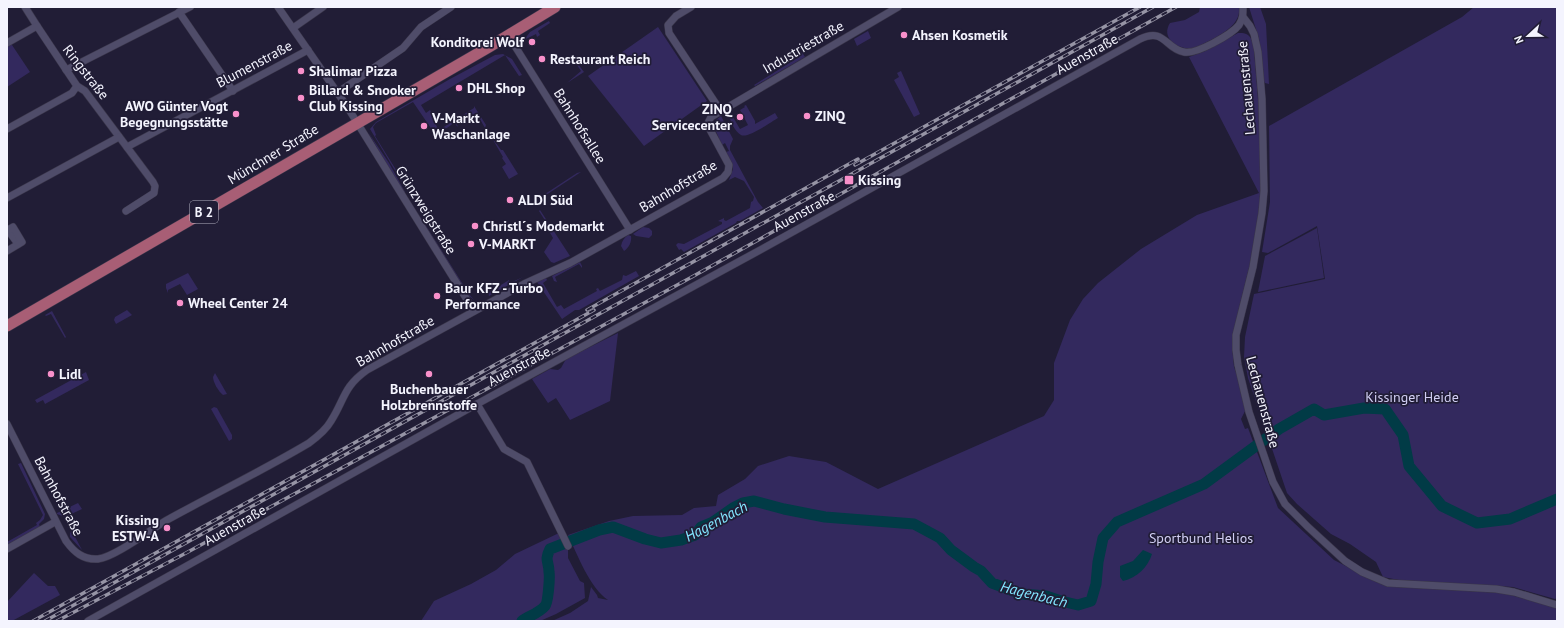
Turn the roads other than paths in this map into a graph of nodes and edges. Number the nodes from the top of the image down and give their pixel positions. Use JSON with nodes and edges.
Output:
{"nodes":[{"id":1,"x":25,"y":7,"type":"edge"},
{"id":2,"x":190,"y":7,"type":"edge"},
{"id":3,"x":278,"y":7,"type":"edge"},
{"id":4,"x":323,"y":7,"type":"edge"},
{"id":5,"x":451,"y":7,"type":"edge"},
{"id":6,"x":555,"y":7,"type":"edge"},
{"id":7,"x":690,"y":7,"type":"edge"},
{"id":8,"x":898,"y":7,"type":"edge"},
{"id":9,"x":1243,"y":7,"type":"edge"},
{"id":10,"x":179,"y":12,"type":"junction"},
{"id":11,"x":1243,"y":17,"type":"junction"},
{"id":12,"x":37,"y":26,"type":"junction"},
{"id":13,"x":293,"y":28,"type":"junction"},
{"id":14,"x":508,"y":35,"type":"junction"},
{"id":15,"x":7,"y":43,"type":"edge"},
{"id":16,"x":308,"y":50,"type":"junction"},
{"id":17,"x":66,"y":70,"type":"junction"},
{"id":18,"x":77,"y":86,"type":"junction"},
{"id":19,"x":233,"y":90,"type":"junction"},
{"id":20,"x":337,"y":93,"type":"junction"},
{"id":21,"x":721,"y":110,"type":"junction"},
{"id":22,"x":356,"y":123,"type":"junction"},
{"id":23,"x":7,"y":129,"type":"edge"},
{"id":24,"x":119,"y":137,"type":"junction"},
{"id":25,"x":127,"y":147,"type":"junction"},
{"id":26,"x":7,"y":198,"type":"edge"},
{"id":27,"x":126,"y":211,"type":"dead end"},
{"id":28,"x":7,"y":229,"type":"edge"},
{"id":29,"x":630,"y":230,"type":"junction"},
{"id":30,"x":7,"y":252,"type":"edge"},
{"id":31,"x":474,"y":311,"type":"junction"},
{"id":32,"x":7,"y":326,"type":"edge"},
{"id":33,"x":477,"y":404,"type":"junction"},
{"id":34,"x":7,"y":424,"type":"edge"},
{"id":35,"x":55,"y":522,"type":"junction"},
{"id":36,"x":568,"y":546,"type":"dead end"},
{"id":37,"x":7,"y":549,"type":"edge"},
{"id":38,"x":1557,"y":605,"type":"edge"},
{"id":39,"x":88,"y":621,"type":"edge"}],
"edges":[{"from":1,"to":12,"type":"street","name":"Ringstraße"},
{"from":2,"to":10,"type":"street"},
{"from":3,"to":13,"type":"street","name":"Grünzweigstraße"},
{"from":4,"to":13,"type":"street"},
{"from":5,"to":20,"type":"street"},
{"from":6,"to":14,"type":"main road","name":"Münchner Straße","number":"B 2"},
{"from":7,"to":21,"type":"street"},
{"from":8,"to":21,"type":"street","name":"Industriestraße"},
{"from":9,"to":11,"type":"street"},
{"from":10,"to":17,"type":"street"},
{"from":10,"to":19,"type":"street"},
{"from":11,"to":33,"type":"street","name":"Auenstraße"},
{"from":11,"to":38,"type":"street","name":"Lechauenstraße"},
{"from":12,"to":15,"type":"street"},
{"from":12,"to":17,"type":"street","name":"Ringstraße"},
{"from":13,"to":16,"type":"street","name":"Grünzweigstraße"},
{"from":14,"to":22,"type":"main road","name":"Münchner Straße","number":"B 2"},
{"from":14,"to":29,"type":"street","name":"Bahnhofsallee"},
{"from":16,"to":19,"type":"street","name":"Blumenstraße"},
{"from":16,"to":20,"type":"street","name":"Grünzweigstraße"},
{"from":17,"to":18,"type":"street","name":"Ringstraße"},
{"from":18,"to":23,"type":"street"},
{"from":18,"to":24,"type":"street","name":"Ringstraße"},
{"from":19,"to":25,"type":"street","name":"Blumenstraße"},
{"from":20,"to":22,"type":"street","name":"Grünzweigstraße"},
{"from":21,"to":29,"type":"street","name":"Bahnhofstraße"},
{"from":22,"to":31,"type":"street","name":"Grünzweigstraße"},
{"from":22,"to":32,"type":"main road","name":"Münchner Straße","number":"B 2"},
{"from":24,"to":25,"type":"street","name":"Ringstraße"},
{"from":24,"to":26,"type":"street"},
{"from":25,"to":27,"type":"street","name":"Ringstraße"},
{"from":28,"to":30,"type":"street"},
{"from":29,"to":31,"type":"street","name":"Bahnhofstraße"},
{"from":31,"to":35,"type":"street","name":"Bahnhofstraße"},
{"from":33,"to":36,"type":"street"},
{"from":33,"to":39,"type":"street","name":"Auenstraße"},
{"from":34,"to":35,"type":"street","name":"Bahnhofstraße"},
{"from":35,"to":37,"type":"street"}]}
